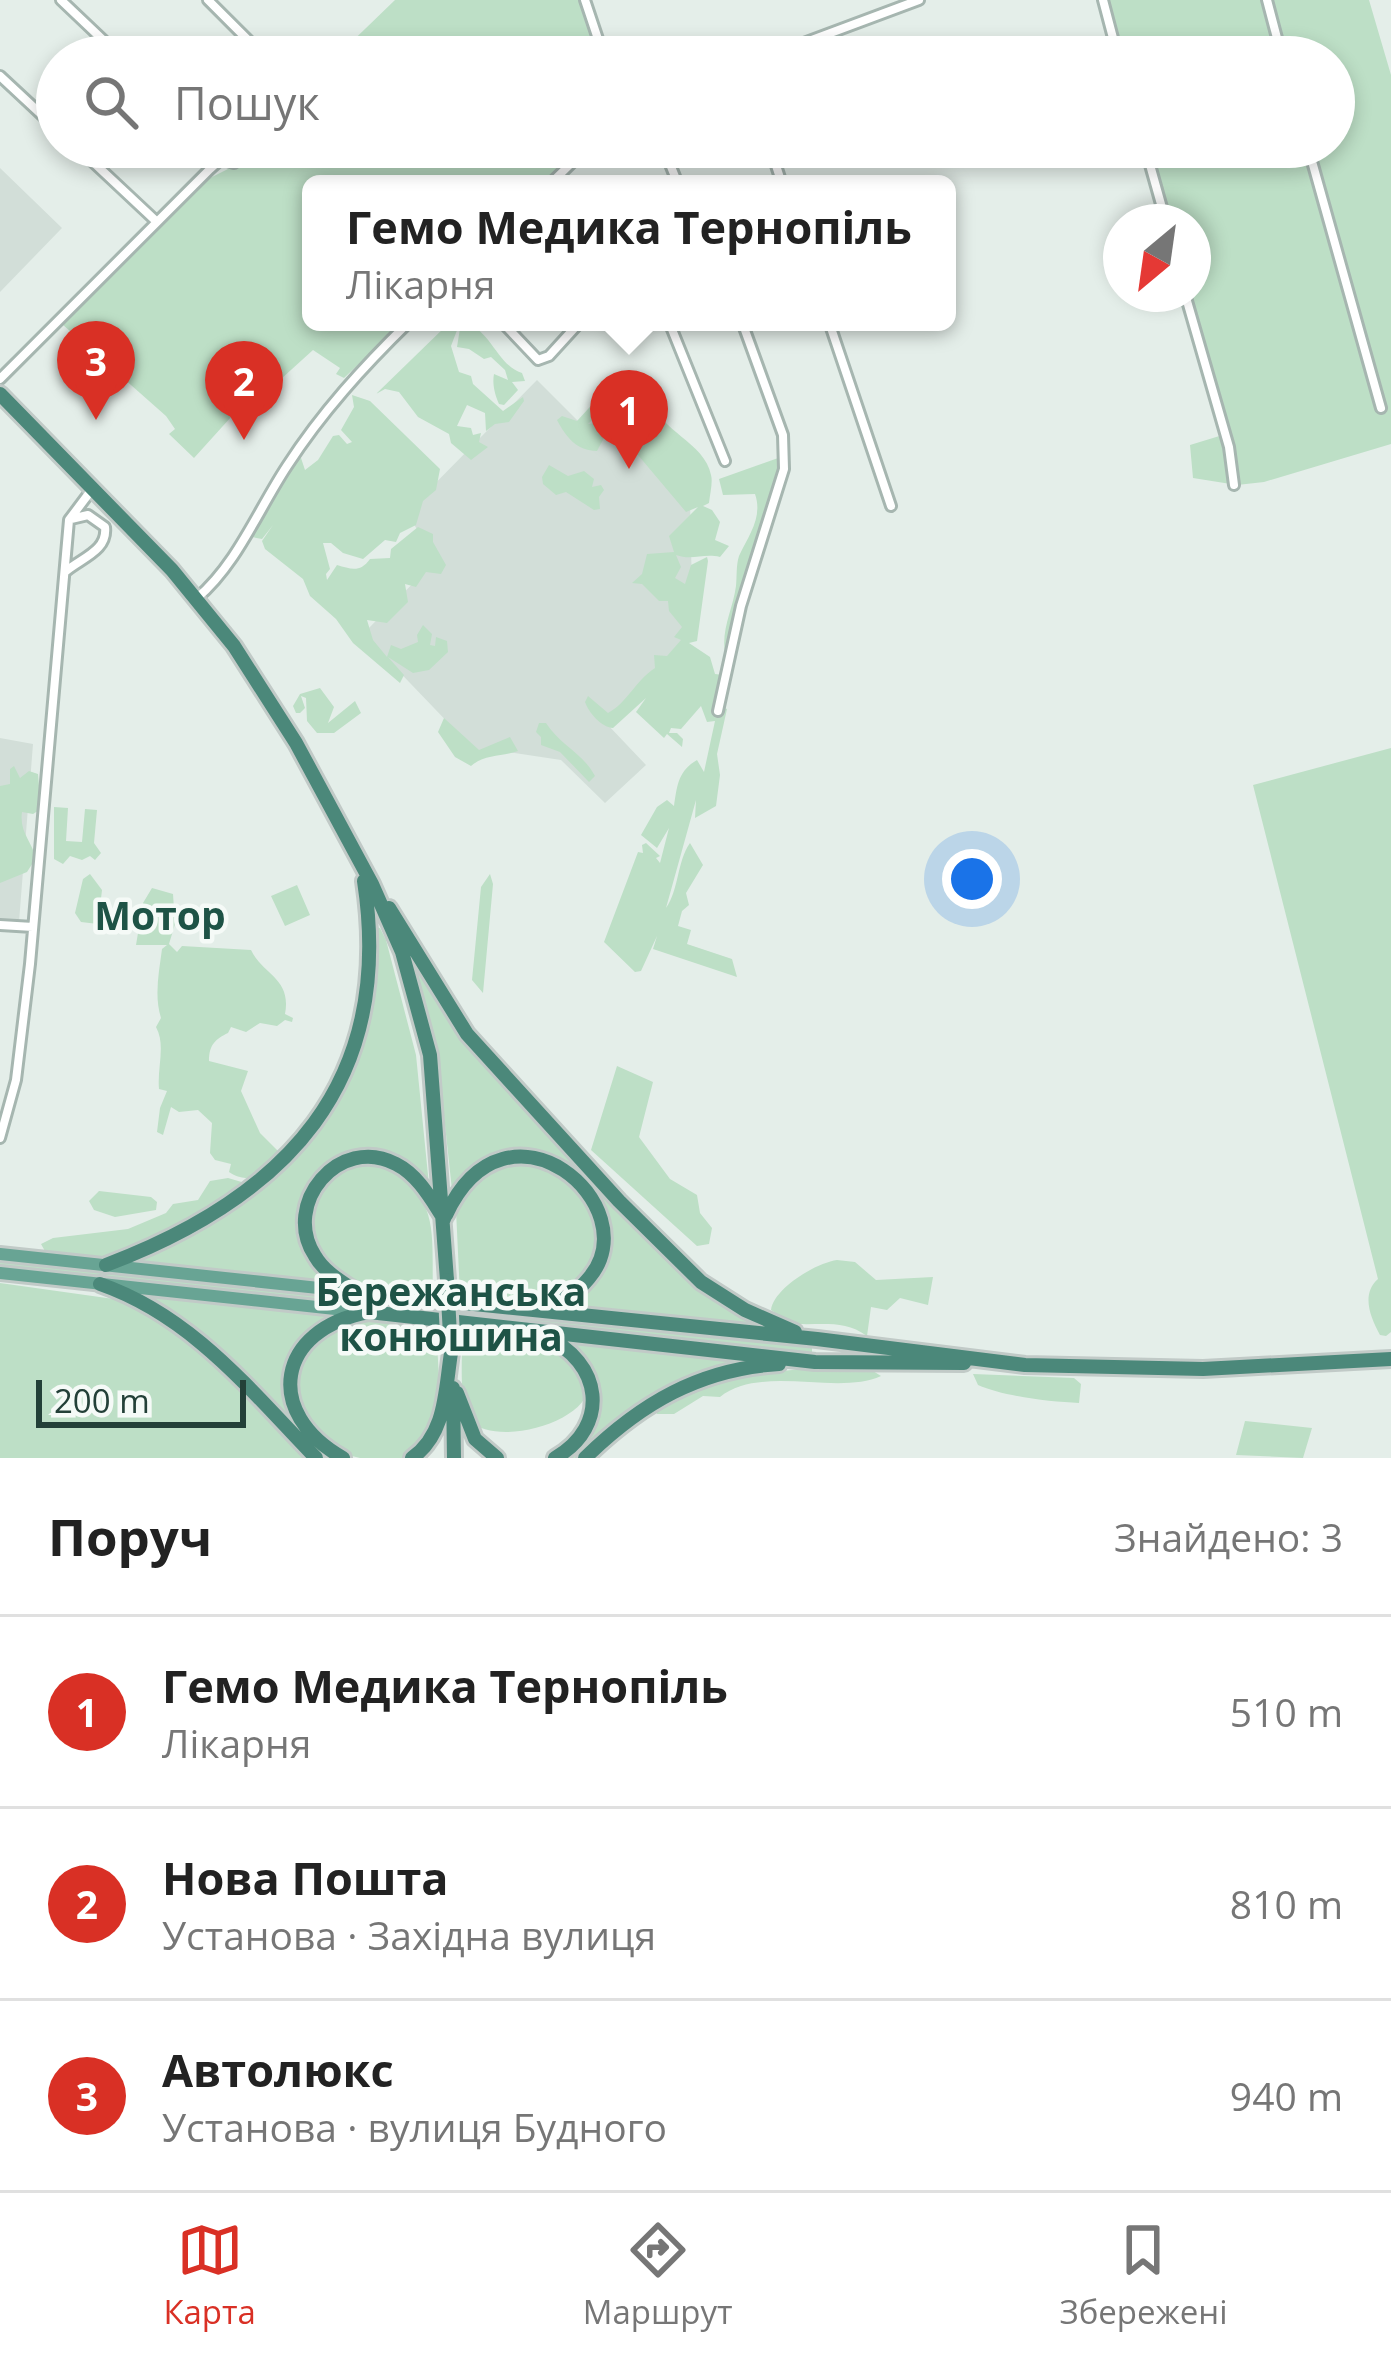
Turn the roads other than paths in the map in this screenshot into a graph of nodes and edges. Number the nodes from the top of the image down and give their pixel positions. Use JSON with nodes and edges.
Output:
{"nodes":[{"id":1,"x":61,"y":0,"type":"edge"},
{"id":2,"x":208,"y":0,"type":"edge"},
{"id":3,"x":585,"y":0,"type":"edge"},
{"id":4,"x":919,"y":0,"type":"edge"},
{"id":5,"x":1103,"y":0,"type":"edge"},
{"id":6,"x":1267,"y":0,"type":"edge"},
{"id":7,"x":99,"y":36,"type":"edge"},
{"id":8,"x":245,"y":36,"type":"edge"},
{"id":9,"x":597,"y":36,"type":"edge"},
{"id":10,"x":822,"y":36,"type":"edge"},
{"id":11,"x":1112,"y":36,"type":"edge"},
{"id":12,"x":1276,"y":36,"type":"edge"},
{"id":13,"x":0,"y":76,"type":"edge"},
{"id":14,"x":36,"y":109,"type":"edge"},
{"id":15,"x":99,"y":168,"type":"edge"},
{"id":16,"x":212,"y":168,"type":"edge"},
{"id":17,"x":1151,"y":168,"type":"edge"},
{"id":18,"x":1314,"y":168,"type":"edge"},
{"id":19,"x":1161,"y":204,"type":"edge"},
{"id":20,"x":157,"y":222,"type":"junction"},
{"id":21,"x":1190,"y":312,"type":"edge"},
{"id":22,"x":400,"y":331,"type":"edge"},
{"id":23,"x":511,"y":331,"type":"edge"},
{"id":24,"x":572,"y":331,"type":"edge"},
{"id":25,"x":673,"y":331,"type":"edge"},
{"id":26,"x":745,"y":331,"type":"edge"},
{"id":27,"x":832,"y":331,"type":"edge"},
{"id":28,"x":0,"y":379,"type":"edge"},
{"id":29,"x":0,"y":394,"type":"edge"},
{"id":30,"x":1381,"y":408,"type":"dead end"},
{"id":31,"x":725,"y":461,"type":"dead end"},
{"id":32,"x":1234,"y":485,"type":"dead end"},
{"id":33,"x":93,"y":488,"type":"junction"},
{"id":34,"x":891,"y":506,"type":"dead end"},
{"id":35,"x":69,"y":520,"type":"junction"},
{"id":36,"x":64,"y":573,"type":"junction"},
{"id":37,"x":197,"y":598,"type":"junction"},
{"id":38,"x":718,"y":711,"type":"dead end"},
{"id":39,"x":361,"y":864,"type":"junction"},
{"id":40,"x":372,"y":884,"type":"junction"},
{"id":41,"x":0,"y":925,"type":"edge"},
{"id":42,"x":33,"y":927,"type":"junction"},
{"id":43,"x":0,"y":1138,"type":"edge"},
{"id":44,"x":444,"y":1219,"type":"junction"},
{"id":45,"x":0,"y":1254,"type":"edge"},
{"id":46,"x":106,"y":1265,"type":"junction"},
{"id":47,"x":0,"y":1273,"type":"edge"},
{"id":48,"x":100,"y":1283,"type":"junction"},
{"id":49,"x":357,"y":1292,"type":"junction"},
{"id":50,"x":526,"y":1309,"type":"junction"},
{"id":51,"x":369,"y":1312,"type":"junction"},
{"id":52,"x":523,"y":1330,"type":"junction"},
{"id":53,"x":817,"y":1339,"type":"junction"},
{"id":54,"x":451,"y":1353,"type":"junction"},
{"id":55,"x":1391,"y":1359,"type":"edge"},
{"id":56,"x":973,"y":1361,"type":"junction"},
{"id":57,"x":815,"y":1362,"type":"junction"},
{"id":58,"x":452,"y":1379,"type":"junction"},
{"id":59,"x":316,"y":1458,"type":"edge"},
{"id":60,"x":343,"y":1458,"type":"edge"},
{"id":61,"x":412,"y":1458,"type":"edge"},
{"id":62,"x":454,"y":1458,"type":"edge"},
{"id":63,"x":497,"y":1458,"type":"edge"},
{"id":64,"x":555,"y":1458,"type":"edge"},
{"id":65,"x":585,"y":1458,"type":"edge"}],
"edges":[{"from":1,"to":7,"type":"street"},
{"from":2,"to":8,"type":"street"},
{"from":3,"to":9,"type":"street"},
{"from":4,"to":10,"type":"street"},
{"from":5,"to":11,"type":"street"},
{"from":6,"to":12,"type":"street"},
{"from":13,"to":14,"type":"street"},
{"from":15,"to":20,"type":"street"},
{"from":16,"to":20,"type":"street"},
{"from":17,"to":19,"type":"street"},
{"from":18,"to":30,"type":"street"},
{"from":20,"to":28,"type":"street"},
{"from":21,"to":32,"type":"street"},
{"from":22,"to":37,"type":"street"},
{"from":23,"to":24,"type":"street"},
{"from":25,"to":31,"type":"street"},
{"from":26,"to":38,"type":"street"},
{"from":27,"to":34,"type":"street"},
{"from":29,"to":33,"type":"highway"},
{"from":33,"to":35,"type":"street"},
{"from":33,"to":37,"type":"highway"},
{"from":35,"to":36,"type":"street"},
{"from":35,"to":36,"type":"street"},
{"from":36,"to":42,"type":"street"},
{"from":37,"to":39,"type":"highway"},
{"from":39,"to":40,"type":"highway"},
{"from":39,"to":46,"type":"highway"},
{"from":40,"to":44,"type":"highway"},
{"from":40,"to":53,"type":"highway"},
{"from":41,"to":42,"type":"street"},
{"from":42,"to":43,"type":"street"},
{"from":44,"to":49,"type":"highway"},
{"from":44,"to":50,"type":"highway"},
{"from":44,"to":54,"type":"highway","bridge":true},
{"from":45,"to":46,"type":"main road"},
{"from":46,"to":49,"type":"main road"},
{"from":47,"to":48,"type":"main road"},
{"from":48,"to":51,"type":"main road"},
{"from":48,"to":59,"type":"highway"},
{"from":49,"to":50,"type":"highway"},
{"from":50,"to":53,"type":"highway"},
{"from":51,"to":52,"type":"highway"},
{"from":51,"to":60,"type":"highway"},
{"from":52,"to":57,"type":"highway"},
{"from":52,"to":64,"type":"highway"},
{"from":53,"to":56,"type":"highway"},
{"from":53,"to":57,"type":"highway"},
{"from":54,"to":58,"type":"highway"},
{"from":54,"to":61,"type":"highway"},
{"from":55,"to":56,"type":"highway"},
{"from":56,"to":57,"type":"highway"},
{"from":57,"to":65,"type":"highway"},
{"from":58,"to":62,"type":"highway"},
{"from":58,"to":63,"type":"highway"}]}
